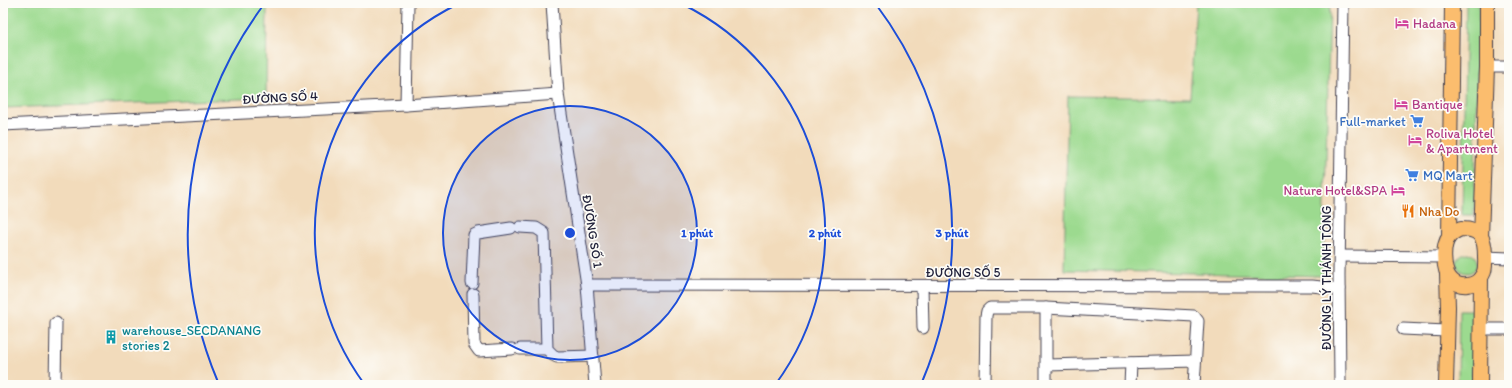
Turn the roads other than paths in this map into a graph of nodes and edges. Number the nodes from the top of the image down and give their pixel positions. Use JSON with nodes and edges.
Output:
{"nodes":[{"id":1,"x":408,"y":3,"type":"edge"},
{"id":2,"x":552,"y":3,"type":"edge"},
{"id":3,"x":1343,"y":3,"type":"edge"},
{"id":4,"x":1452,"y":3,"type":"edge"},
{"id":5,"x":1487,"y":3,"type":"edge"},
{"id":6,"x":1487,"y":67,"type":"junction"},
{"id":7,"x":1509,"y":67,"type":"edge"},
{"id":8,"x":558,"y":94,"type":"junction"},
{"id":9,"x":406,"y":105,"type":"junction"},
{"id":10,"x":3,"y":125,"type":"edge"},
{"id":11,"x":1449,"y":237,"type":"junction"},
{"id":12,"x":1481,"y":237,"type":"junction"},
{"id":13,"x":1340,"y":256,"type":"junction"},
{"id":14,"x":1445,"y":256,"type":"junction"},
{"id":15,"x":1485,"y":257,"type":"junction"},
{"id":16,"x":1509,"y":258,"type":"edge"},
{"id":17,"x":1447,"y":274,"type":"junction"},
{"id":18,"x":1481,"y":277,"type":"junction"},
{"id":19,"x":587,"y":285,"type":"junction"},
{"id":20,"x":922,"y":286,"type":"junction"},
{"id":21,"x":1339,"y":289,"type":"junction"},
{"id":22,"x":1046,"y":308,"type":"junction"},
{"id":23,"x":56,"y":323,"type":"dead end"},
{"id":24,"x":923,"y":328,"type":"dead end"},
{"id":25,"x":1481,"y":328,"type":"junction"},
{"id":26,"x":1403,"y":329,"type":"dead end"},
{"id":27,"x":1509,"y":329,"type":"edge"},
{"id":28,"x":1446,"y":331,"type":"junction"},
{"id":29,"x":547,"y":349,"type":"junction"},
{"id":30,"x":592,"y":356,"type":"junction"},
{"id":31,"x":1195,"y":362,"type":"junction"},
{"id":32,"x":1131,"y":363,"type":"junction"},
{"id":33,"x":1046,"y":365,"type":"junction"},
{"id":34,"x":56,"y":385,"type":"edge"},
{"id":35,"x":595,"y":385,"type":"edge"},
{"id":36,"x":985,"y":385,"type":"edge"},
{"id":37,"x":1046,"y":385,"type":"edge"},
{"id":38,"x":1130,"y":385,"type":"edge"},
{"id":39,"x":1194,"y":385,"type":"edge"},
{"id":40,"x":1340,"y":385,"type":"edge"},
{"id":41,"x":1446,"y":385,"type":"edge"},
{"id":42,"x":1480,"y":385,"type":"edge"}],
"edges":[{"from":1,"to":9,"type":"street"},
{"from":2,"to":8,"type":"street","name":"ĐƯỜNG SỐ 1"},
{"from":3,"to":13,"type":"street","name":"ĐƯỜNG LÝ THÁNH TÔNG"},
{"from":4,"to":11,"type":"main road"},
{"from":5,"to":6,"type":"main road"},
{"from":6,"to":7,"type":"street"},
{"from":6,"to":12,"type":"main road"},
{"from":8,"to":9,"type":"street","name":"ĐƯỜNG SỐ 4"},
{"from":8,"to":19,"type":"street","name":"ĐƯỜNG SỐ 1"},
{"from":9,"to":10,"type":"street","name":"ĐƯỜNG SỐ 4"},
{"from":11,"to":12,"type":"main road"},
{"from":11,"to":14,"type":"main road"},
{"from":12,"to":15,"type":"main road"},
{"from":13,"to":14,"type":"street"},
{"from":13,"to":21,"type":"street","name":"ĐƯỜNG LÝ THÁNH TÔNG"},
{"from":14,"to":17,"type":"main road"},
{"from":15,"to":16,"type":"street"},
{"from":15,"to":18,"type":"main road"},
{"from":17,"to":18,"type":"main road"},
{"from":17,"to":28,"type":"main road"},
{"from":18,"to":25,"type":"main road"},
{"from":19,"to":20,"type":"street","name":"ĐƯỜNG SỐ 5"},
{"from":19,"to":30,"type":"street","name":"ĐƯỜNG SỐ 1"},
{"from":20,"to":21,"type":"street","name":"ĐƯỜNG SỐ 5"},
{"from":20,"to":24,"type":"street"},
{"from":21,"to":40,"type":"street","name":"ĐƯỜNG LÝ THÁNH TÔNG"},
{"from":22,"to":31,"type":"street"},
{"from":22,"to":33,"type":"street"},
{"from":22,"to":36,"type":"street"},
{"from":23,"to":34,"type":"street"},
{"from":25,"to":27,"type":"street"},
{"from":25,"to":42,"type":"main road"},
{"from":26,"to":28,"type":"street"},
{"from":28,"to":41,"type":"main road"},
{"from":29,"to":29,"type":"street"},
{"from":29,"to":30,"type":"street"},
{"from":30,"to":35,"type":"street","name":"ĐƯỜNG SỐ 1"},
{"from":31,"to":32,"type":"street"},
{"from":31,"to":39,"type":"street"},
{"from":32,"to":33,"type":"street"},
{"from":32,"to":38,"type":"street"},
{"from":33,"to":37,"type":"street"}]}
